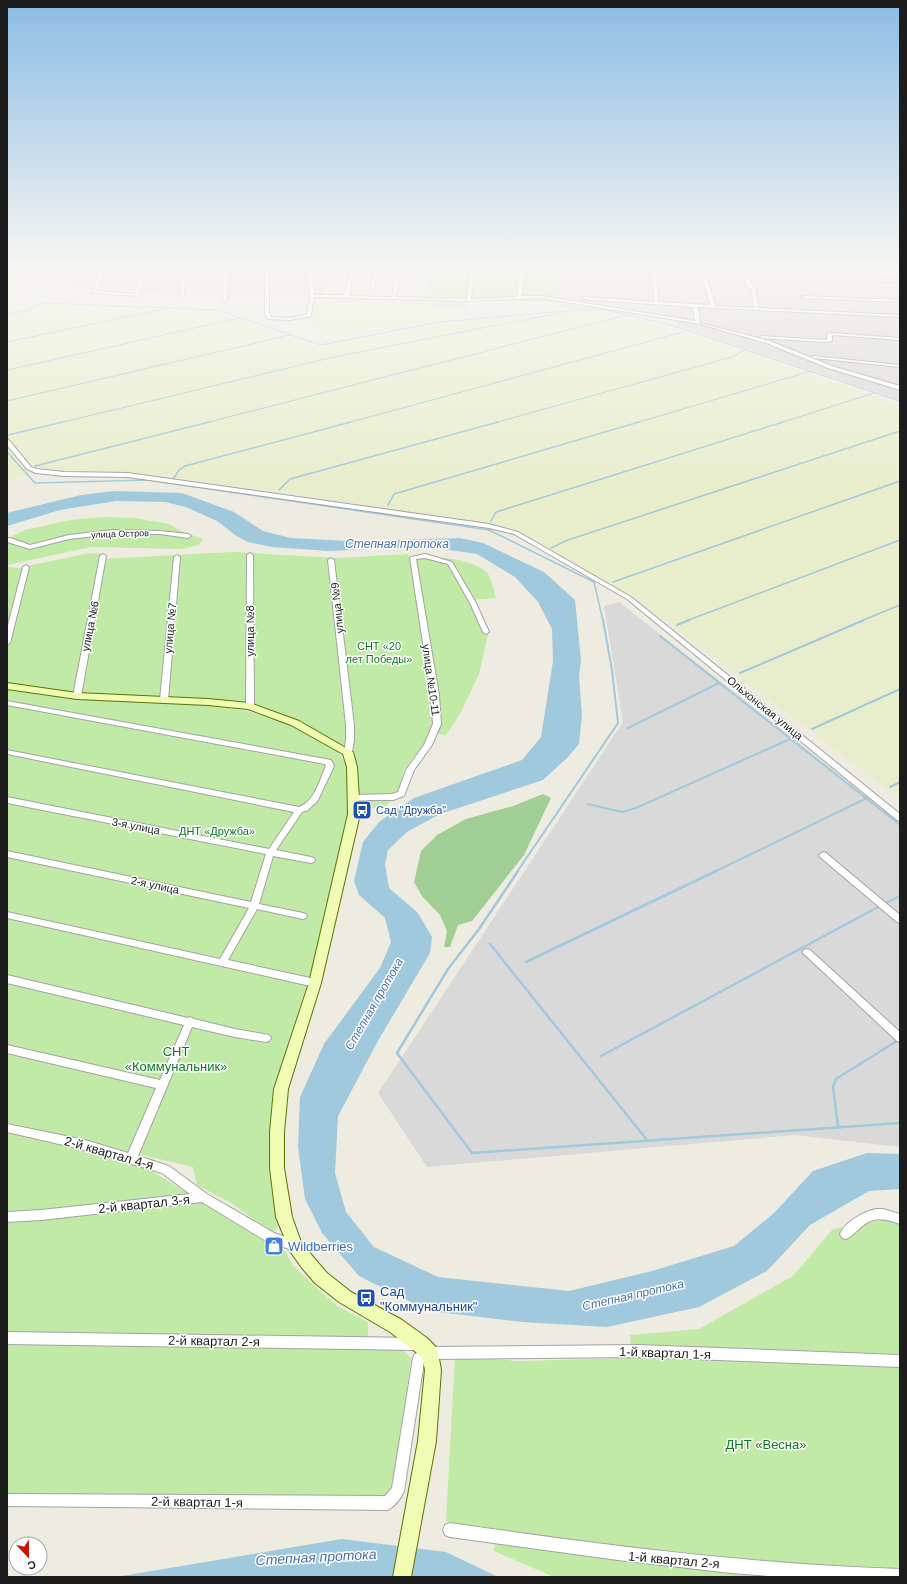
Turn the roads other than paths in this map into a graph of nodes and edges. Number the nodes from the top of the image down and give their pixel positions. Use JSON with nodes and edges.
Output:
{"nodes":[{"id":1,"x":756,"y":339,"type":"edge"},
{"id":2,"x":790,"y":339,"type":"edge"},
{"id":3,"x":830,"y":339,"type":"edge"},
{"id":4,"x":809,"y":357,"type":"junction"},
{"id":5,"x":900,"y":366,"type":"edge"},
{"id":6,"x":900,"y":388,"type":"edge"},
{"id":7,"x":7,"y":441,"type":"edge"},
{"id":8,"x":188,"y":536,"type":"dead end"},
{"id":9,"x":7,"y":540,"type":"edge"},
{"id":10,"x":250,"y":555,"type":"dead end"},
{"id":11,"x":103,"y":556,"type":"dead end"},
{"id":12,"x":177,"y":557,"type":"dead end"},
{"id":13,"x":331,"y":560,"type":"dead end"},
{"id":14,"x":26,"y":567,"type":"dead end"},
{"id":15,"x":486,"y":632,"type":"dead end"},
{"id":16,"x":7,"y":643,"type":"edge"},
{"id":17,"x":7,"y":686,"type":"edge"},
{"id":18,"x":77,"y":696,"type":"junction"},
{"id":19,"x":164,"y":700,"type":"junction"},
{"id":20,"x":7,"y":703,"type":"edge"},
{"id":21,"x":250,"y":706,"type":"junction"},
{"id":22,"x":7,"y":752,"type":"edge"},
{"id":23,"x":348,"y":752,"type":"junction"},
{"id":24,"x":355,"y":798,"type":"junction"},
{"id":25,"x":7,"y":800,"type":"edge"},
{"id":26,"x":299,"y":810,"type":"junction"},
{"id":27,"x":900,"y":818,"type":"edge"},
{"id":28,"x":270,"y":853,"type":"junction"},
{"id":29,"x":7,"y":854,"type":"edge"},
{"id":30,"x":823,"y":855,"type":"dead end"},
{"id":31,"x":311,"y":860,"type":"dead end"},
{"id":32,"x":254,"y":906,"type":"junction"},
{"id":33,"x":7,"y":915,"type":"edge"},
{"id":34,"x":303,"y":916,"type":"dead end"},
{"id":35,"x":900,"y":920,"type":"edge"},
{"id":36,"x":807,"y":952,"type":"dead end"},
{"id":37,"x":223,"y":962,"type":"junction"},
{"id":38,"x":7,"y":979,"type":"edge"},
{"id":39,"x":315,"y":983,"type":"junction"},
{"id":40,"x":190,"y":1021,"type":"junction"},
{"id":41,"x":266,"y":1038,"type":"dead end"},
{"id":42,"x":900,"y":1038,"type":"edge"},
{"id":43,"x":7,"y":1049,"type":"edge"},
{"id":44,"x":162,"y":1085,"type":"junction"},
{"id":45,"x":7,"y":1128,"type":"edge"},
{"id":46,"x":131,"y":1159,"type":"junction"},
{"id":47,"x":203,"y":1197,"type":"junction"},
{"id":48,"x":7,"y":1217,"type":"edge"},
{"id":49,"x":900,"y":1218,"type":"edge"},
{"id":50,"x":846,"y":1234,"type":"dead end"},
{"id":51,"x":295,"y":1246,"type":"junction"},
{"id":52,"x":7,"y":1338,"type":"edge"},
{"id":53,"x":425,"y":1348,"type":"junction"},
{"id":54,"x":900,"y":1361,"type":"edge"},
{"id":55,"x":7,"y":1500,"type":"edge"},
{"id":56,"x":450,"y":1530,"type":"dead end"},
{"id":57,"x":900,"y":1576,"type":"edge"},
{"id":58,"x":402,"y":1577,"type":"edge"}],
"edges":[{"from":1,"to":4,"type":"street"},
{"from":2,"to":3,"type":"street"},
{"from":4,"to":5,"type":"street"},
{"from":4,"to":6,"type":"street"},
{"from":7,"to":27,"type":"street","name":"Ольхонская улица"},
{"from":8,"to":9,"type":"street","name":"улица Остров"},
{"from":10,"to":21,"type":"street","name":"улица №8"},
{"from":11,"to":18,"type":"street","name":"улица №6"},
{"from":12,"to":19,"type":"street","name":"улица №7"},
{"from":13,"to":23,"type":"street","name":"улица №9"},
{"from":14,"to":16,"type":"street"},
{"from":15,"to":24,"type":"street","name":"улица №10-11"},
{"from":17,"to":18,"type":"street"},
{"from":18,"to":19,"type":"street"},
{"from":19,"to":21,"type":"street"},
{"from":20,"to":26,"type":"street"},
{"from":21,"to":23,"type":"street"},
{"from":22,"to":26,"type":"street"},
{"from":23,"to":24,"type":"street"},
{"from":24,"to":39,"type":"street"},
{"from":25,"to":28,"type":"street","name":"3-я улица"},
{"from":26,"to":28,"type":"street"},
{"from":28,"to":31,"type":"street","name":"3-я улица"},
{"from":28,"to":32,"type":"street"},
{"from":29,"to":32,"type":"street","name":"2-я улица"},
{"from":30,"to":35,"type":"street"},
{"from":32,"to":34,"type":"street","name":"2-я улица"},
{"from":32,"to":37,"type":"street"},
{"from":33,"to":37,"type":"street"},
{"from":36,"to":42,"type":"street"},
{"from":37,"to":39,"type":"street"},
{"from":38,"to":40,"type":"street"},
{"from":39,"to":51,"type":"street"},
{"from":40,"to":41,"type":"street"},
{"from":40,"to":44,"type":"street"},
{"from":43,"to":44,"type":"street"},
{"from":44,"to":46,"type":"street"},
{"from":45,"to":46,"type":"street","name":"2-й квартал 4-я"},
{"from":46,"to":47,"type":"street","name":"2-й квартал 4-я"},
{"from":47,"to":48,"type":"street","name":"2-й квартал 3-я"},
{"from":47,"to":51,"type":"street","name":"2-й квартал 3-я"},
{"from":49,"to":50,"type":"street"},
{"from":51,"to":53,"type":"street"},
{"from":52,"to":53,"type":"street","name":"2-й квартал 2-я"},
{"from":53,"to":54,"type":"street","name":"1-й квартал 1-я"},
{"from":53,"to":55,"type":"street","name":"2-й квартал 1-я"},
{"from":53,"to":58,"type":"street"},
{"from":56,"to":57,"type":"street","name":"1-й квартал 2-я"}]}
